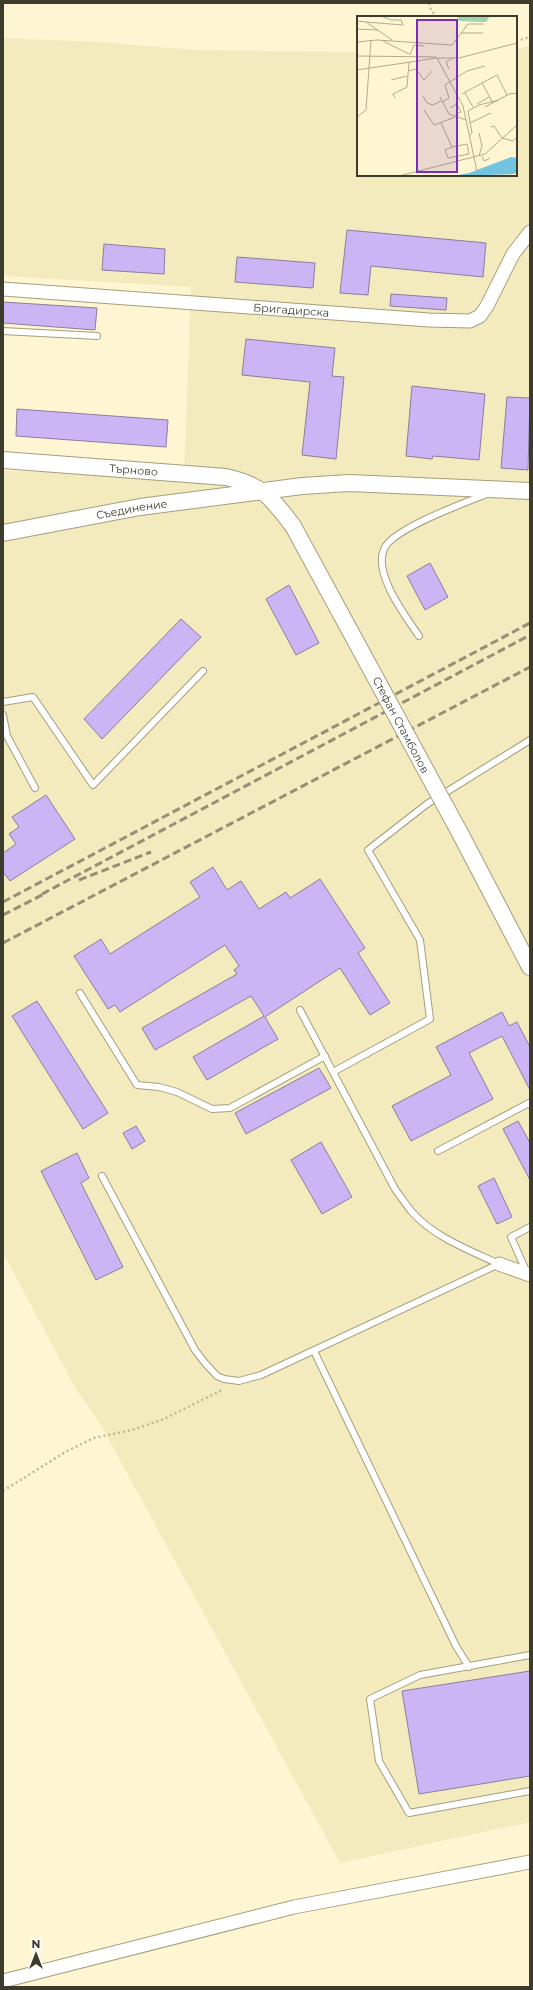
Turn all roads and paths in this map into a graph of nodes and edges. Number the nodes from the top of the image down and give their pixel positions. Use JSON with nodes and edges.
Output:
{"nodes":[{"id":1,"x":429,"y":3,"type":"edge"},
{"id":2,"x":436,"y":16,"type":"edge"},
{"id":3,"x":530,"y":38,"type":"edge"},
{"id":4,"x":517,"y":42,"type":"edge"},
{"id":5,"x":530,"y":232,"type":"edge"},
{"id":6,"x":3,"y":289,"type":"edge"},
{"id":7,"x":3,"y":331,"type":"edge"},
{"id":8,"x":97,"y":336,"type":"dead end"},
{"id":9,"x":3,"y":460,"type":"edge"},
{"id":10,"x":262,"y":490,"type":"junction"},
{"id":11,"x":496,"y":490,"type":"junction"},
{"id":12,"x":530,"y":491,"type":"edge"},
{"id":13,"x":3,"y":533,"type":"edge"},
{"id":14,"x":419,"y":636,"type":"dead end"},
{"id":15,"x":203,"y":671,"type":"dead end"},
{"id":16,"x":3,"y":702,"type":"edge"},
{"id":17,"x":3,"y":715,"type":"edge"},
{"id":18,"x":530,"y":740,"type":"edge"},
{"id":19,"x":35,"y":788,"type":"dead end"},
{"id":20,"x":530,"y":967,"type":"edge"},
{"id":21,"x":80,"y":993,"type":"dead end"},
{"id":22,"x":300,"y":1010,"type":"dead end"},
{"id":23,"x":325,"y":1056,"type":"junction"},
{"id":24,"x":333,"y":1072,"type":"junction"},
{"id":25,"x":530,"y":1105,"type":"edge"},
{"id":26,"x":438,"y":1151,"type":"dead end"},
{"id":27,"x":102,"y":1176,"type":"dead end"},
{"id":28,"x":530,"y":1228,"type":"edge"},
{"id":29,"x":499,"y":1264,"type":"junction"},
{"id":30,"x":529,"y":1275,"type":"edge"},
{"id":31,"x":314,"y":1351,"type":"junction"},
{"id":32,"x":239,"y":1381,"type":"junction"},
{"id":33,"x":3,"y":1491,"type":"edge"},
{"id":34,"x":530,"y":1655,"type":"edge"},
{"id":35,"x":468,"y":1666,"type":"junction"},
{"id":36,"x":530,"y":1791,"type":"edge"},
{"id":37,"x":530,"y":1862,"type":"edge"},
{"id":38,"x":3,"y":1980,"type":"edge"}],
"edges":[{"from":1,"to":2,"type":"path"},
{"from":3,"to":4,"type":"path"},
{"from":5,"to":6,"type":"street","name":"Бригадирска"},
{"from":7,"to":8,"type":"lane"},
{"from":9,"to":10,"type":"street","name":"Търново"},
{"from":10,"to":11,"type":"street","name":"Съединение"},
{"from":10,"to":13,"type":"street","name":"Съединение"},
{"from":10,"to":20,"type":"street","name":"Стефан Стамболов","bridge":true},
{"from":11,"to":12,"type":"street","name":"Съединение"},
{"from":11,"to":14,"type":"lane"},
{"from":15,"to":16,"type":"lane"},
{"from":17,"to":19,"type":"lane"},
{"from":18,"to":24,"type":"lane"},
{"from":21,"to":23,"type":"lane"},
{"from":22,"to":23,"type":"lane"},
{"from":23,"to":24,"type":"lane"},
{"from":24,"to":29,"type":"lane"},
{"from":25,"to":26,"type":"lane"},
{"from":27,"to":32,"type":"lane"},
{"from":28,"to":30,"type":"lane"},
{"from":29,"to":30,"type":"street"},
{"from":29,"to":31,"type":"lane"},
{"from":31,"to":32,"type":"lane"},
{"from":31,"to":35,"type":"lane"},
{"from":32,"to":33,"type":"path"},
{"from":34,"to":35,"type":"lane"},
{"from":35,"to":36,"type":"lane"},
{"from":37,"to":38,"type":"street"}]}
